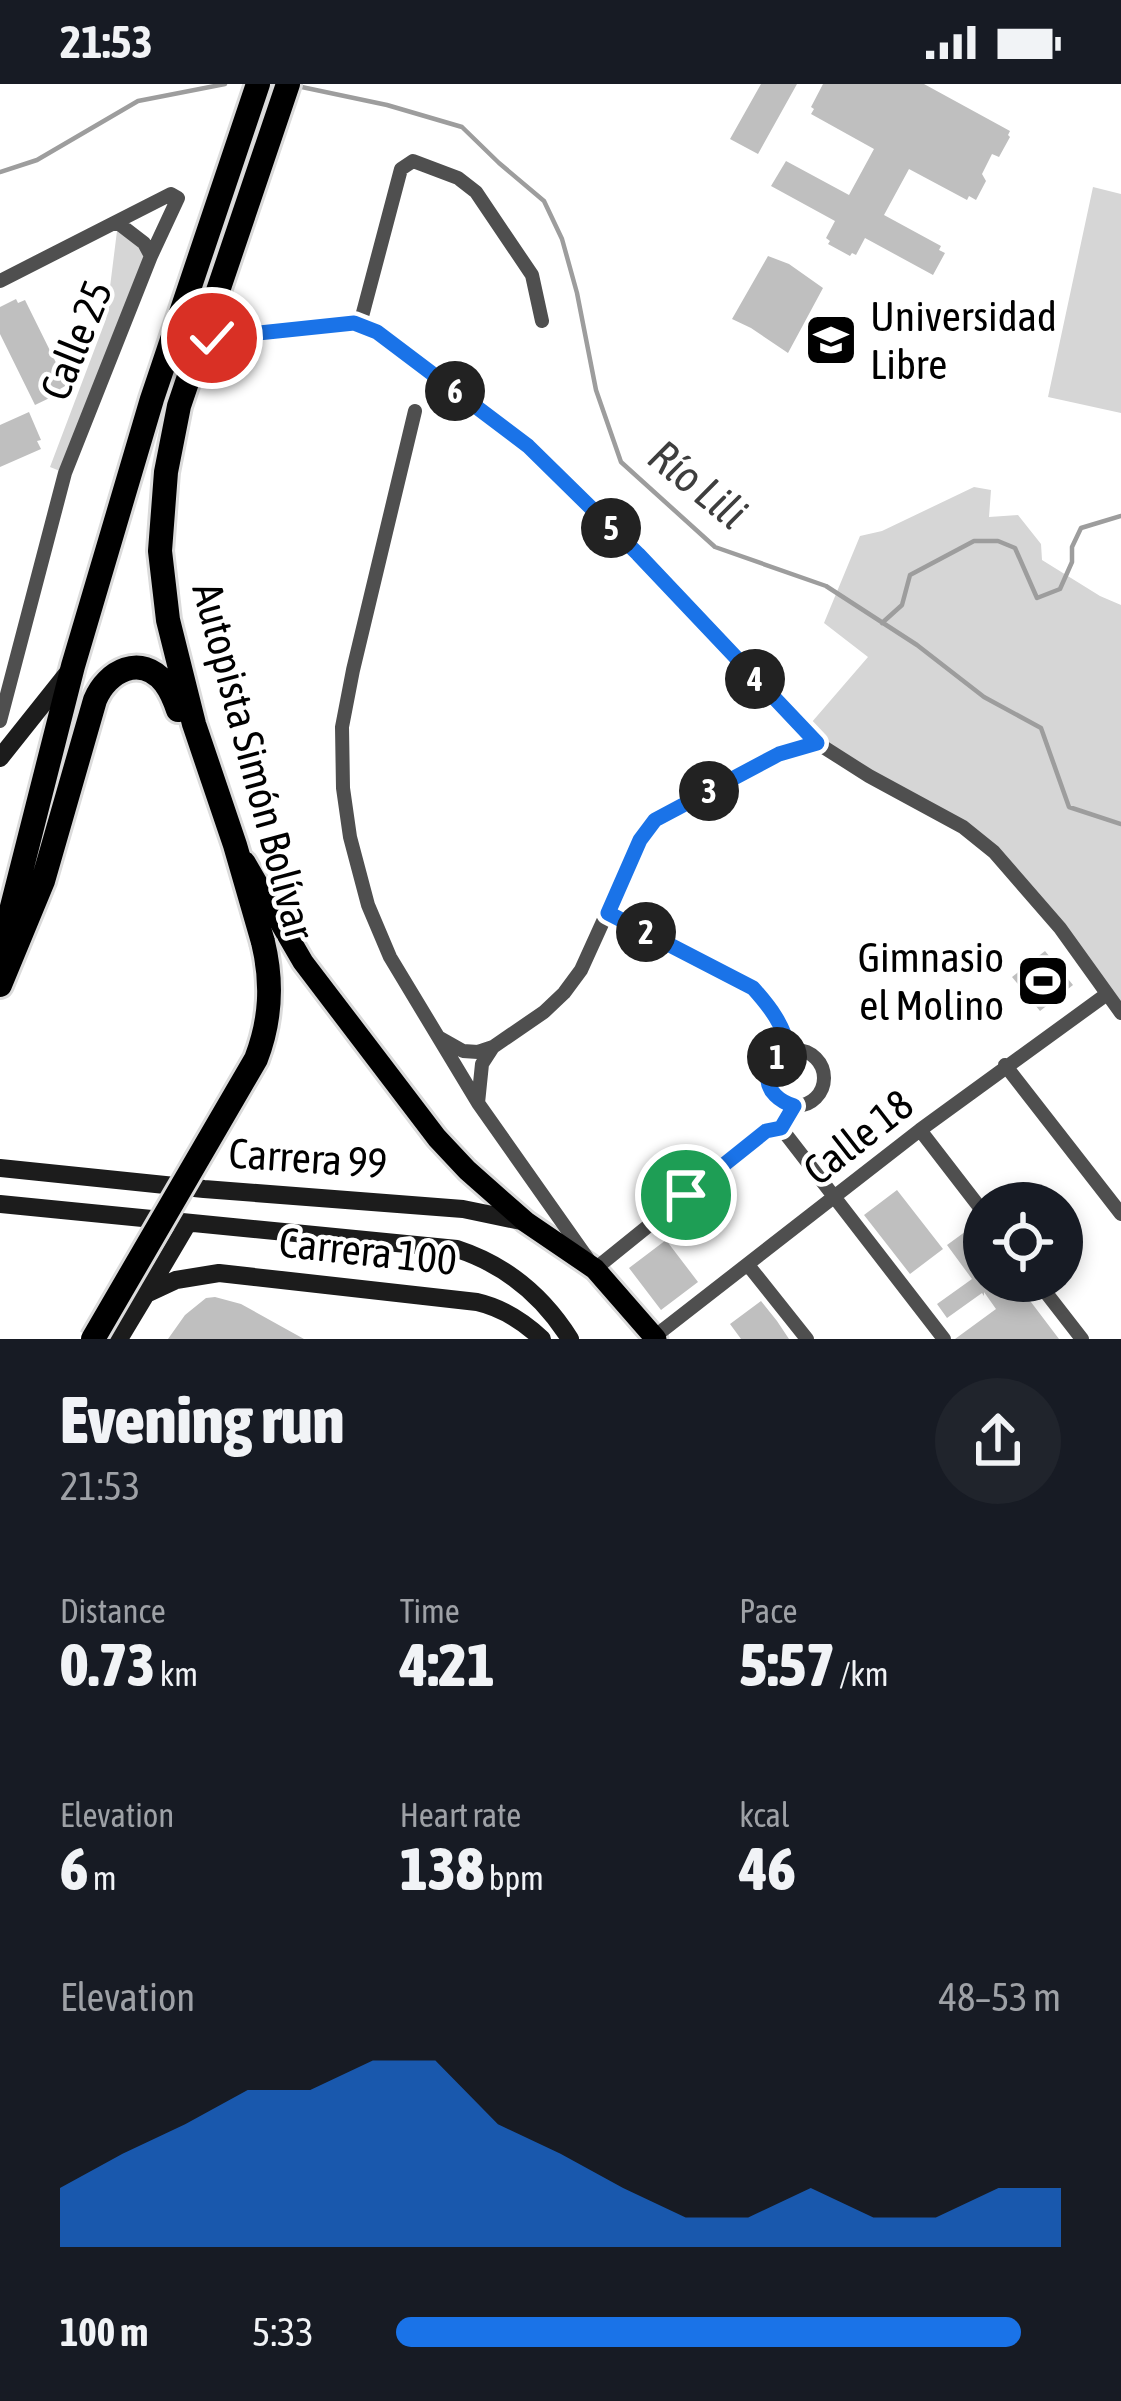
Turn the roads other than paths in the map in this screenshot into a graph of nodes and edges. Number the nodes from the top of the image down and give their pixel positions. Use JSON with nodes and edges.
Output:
{"nodes":[{"id":1,"x":258,"y":84,"type":"edge"},
{"id":2,"x":288,"y":84,"type":"edge"},
{"id":3,"x":118,"y":223,"type":"junction"},
{"id":4,"x":152,"y":256,"type":"junction"},
{"id":5,"x":0,"y":281,"type":"edge"},
{"id":6,"x":542,"y":321,"type":"dead end"},
{"id":7,"x":360,"y":324,"type":"junction"},
{"id":8,"x":200,"y":339,"type":"junction"},
{"id":9,"x":415,"y":410,"type":"dead end"},
{"id":10,"x":73,"y":666,"type":"junction"},
{"id":11,"x":0,"y":721,"type":"edge"},
{"id":12,"x":817,"y":743,"type":"junction"},
{"id":13,"x":0,"y":758,"type":"edge"},
{"id":14,"x":55,"y":793,"type":"junction"},
{"id":15,"x":218,"y":800,"type":"junction"},
{"id":16,"x":236,"y":845,"type":"junction"},
{"id":17,"x":608,"y":913,"type":"junction"},
{"id":18,"x":0,"y":954,"type":"edge"},
{"id":19,"x":0,"y":985,"type":"edge"},
{"id":20,"x":1107,"y":994,"type":"junction"},
{"id":21,"x":1121,"y":1012,"type":"edge"},
{"id":22,"x":436,"y":1035,"type":"junction"},
{"id":23,"x":493,"y":1047,"type":"junction"},
{"id":24,"x":789,"y":1051,"type":"junction"},
{"id":25,"x":1005,"y":1065,"type":"junction"},
{"id":26,"x":478,"y":1102,"type":"junction"},
{"id":27,"x":794,"y":1106,"type":"junction"},
{"id":28,"x":781,"y":1128,"type":"junction"},
{"id":29,"x":920,"y":1130,"type":"junction"},
{"id":30,"x":0,"y":1168,"type":"edge"},
{"id":31,"x":963,"y":1186,"type":"edge"},
{"id":32,"x":835,"y":1198,"type":"junction"},
{"id":33,"x":0,"y":1204,"type":"edge"},
{"id":34,"x":1121,"y":1214,"type":"edge"},
{"id":35,"x":526,"y":1222,"type":"junction"},
{"id":36,"x":188,"y":1223,"type":"junction"},
{"id":37,"x":748,"y":1265,"type":"junction"},
{"id":38,"x":501,"y":1269,"type":"joint"},
{"id":39,"x":595,"y":1269,"type":"junction"},
{"id":40,"x":146,"y":1294,"type":"junction"},
{"id":41,"x":1053,"y":1302,"type":"edge"},
{"id":42,"x":655,"y":1338,"type":"edge"},
{"id":43,"x":93,"y":1339,"type":"edge"},
{"id":44,"x":119,"y":1339,"type":"edge"},
{"id":45,"x":542,"y":1339,"type":"edge"},
{"id":46,"x":570,"y":1339,"type":"edge"},
{"id":47,"x":807,"y":1339,"type":"edge"},
{"id":48,"x":944,"y":1339,"type":"edge"},
{"id":49,"x":1082,"y":1339,"type":"edge"}],
"edges":[{"from":1,"to":10,"type":"highway"},
{"from":2,"to":8,"type":"highway","name":"Autopista Simón Bolívar"},
{"from":3,"to":4,"type":"street"},
{"from":3,"to":4,"type":"street","name":"Calle 25"},
{"from":3,"to":5,"type":"street"},
{"from":4,"to":11,"type":"street","name":"Calle 25"},
{"from":6,"to":7,"type":"street"},
{"from":7,"to":8,"type":"street"},
{"from":7,"to":12,"type":"street"},
{"from":8,"to":15,"type":"highway","name":"Autopista Simón Bolívar"},
{"from":9,"to":22,"type":"street"},
{"from":10,"to":13,"type":"main road"},
{"from":10,"to":14,"type":"highway"},
{"from":12,"to":17,"type":"street"},
{"from":12,"to":20,"type":"street"},
{"from":14,"to":15,"type":"highway"},
{"from":14,"to":18,"type":"highway"},
{"from":14,"to":19,"type":"highway"},
{"from":15,"to":16,"type":"highway","name":"Autopista Simón Bolívar"},
{"from":16,"to":35,"type":"main road"},
{"from":16,"to":43,"type":"highway","name":"Autopista Simón Bolívar","bridge":true},
{"from":17,"to":23,"type":"street"},
{"from":17,"to":24,"type":"street"},
{"from":20,"to":21,"type":"street"},
{"from":20,"to":25,"type":"street","name":"Calle 18"},
{"from":22,"to":23,"type":"street"},
{"from":22,"to":26,"type":"street"},
{"from":23,"to":26,"type":"street"},
{"from":24,"to":27,"type":"street"},
{"from":24,"to":27,"type":"street"},
{"from":25,"to":29,"type":"street","name":"Calle 18"},
{"from":25,"to":34,"type":"street"},
{"from":26,"to":39,"type":"street"},
{"from":27,"to":28,"type":"street"},
{"from":28,"to":32,"type":"street"},
{"from":28,"to":39,"type":"street"},
{"from":29,"to":31,"type":"street"},
{"from":29,"to":32,"type":"street","name":"Calle 18"},
{"from":30,"to":35,"type":"main road","name":"Carrera 99"},
{"from":32,"to":37,"type":"street","name":"Calle 18"},
{"from":32,"to":48,"type":"street"},
{"from":33,"to":36,"type":"main road","name":"Carrera 99"},
{"from":35,"to":39,"type":"main road","name":"Carrera 99"},
{"from":36,"to":38,"type":"main road","name":"Carrera 99"},
{"from":36,"to":40,"type":"main road"},
{"from":37,"to":42,"type":"street","name":"Calle 18"},
{"from":37,"to":47,"type":"street"},
{"from":38,"to":46,"type":"main road","name":"Carrera 100"},
{"from":39,"to":42,"type":"main road"},
{"from":40,"to":44,"type":"main road"},
{"from":40,"to":45,"type":"main road","name":"Carrera 100"},
{"from":41,"to":49,"type":"street"}]}
